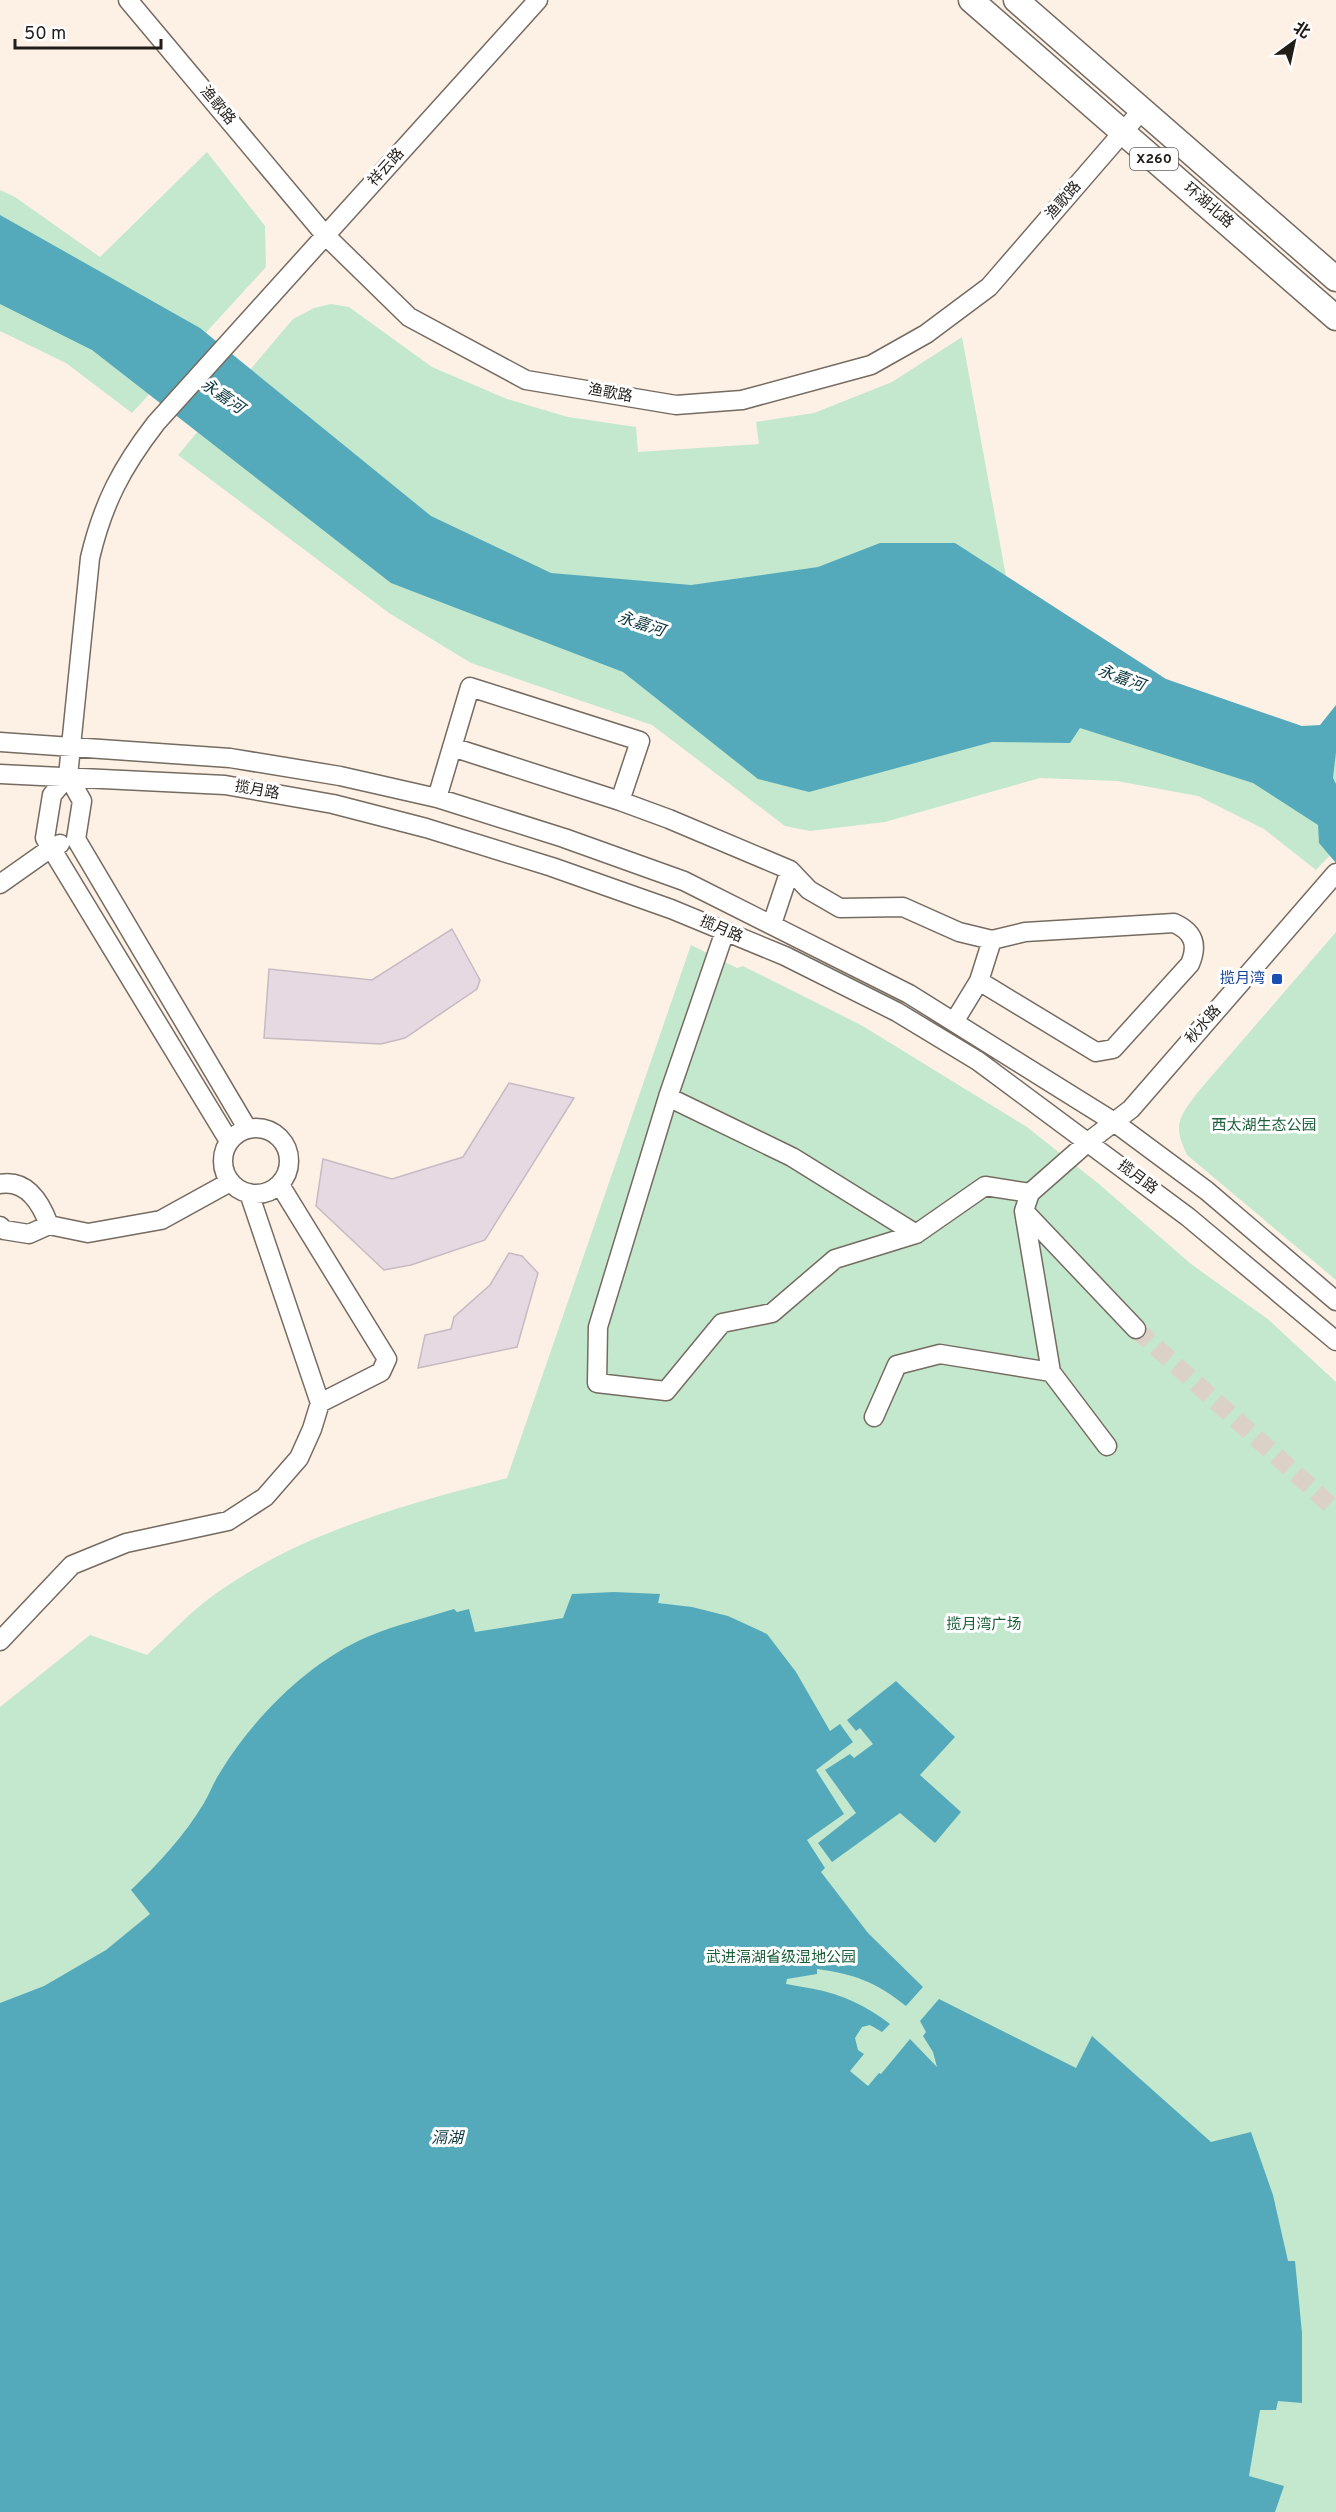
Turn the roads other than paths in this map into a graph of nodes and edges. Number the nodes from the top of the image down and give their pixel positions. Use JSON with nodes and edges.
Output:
{"nodes":[{"id":1,"x":128,"y":0,"type":"edge"},
{"id":2,"x":538,"y":0,"type":"edge"},
{"id":3,"x":971,"y":0,"type":"edge"},
{"id":4,"x":1017,"y":0,"type":"edge"},
{"id":5,"x":1142,"y":110,"type":"junction"},
{"id":6,"x":1124,"y":133,"type":"junction"},
{"id":7,"x":325,"y":235,"type":"junction"},
{"id":8,"x":1336,"y":279,"type":"edge"},
{"id":9,"x":1336,"y":318,"type":"edge"},
{"id":10,"x":0,"y":742,"type":"edge"},
{"id":11,"x":70,"y":746,"type":"junction"},
{"id":12,"x":452,"y":747,"type":"junction"},
{"id":13,"x":0,"y":774,"type":"edge"},
{"id":14,"x":68,"y":776,"type":"junction"},
{"id":15,"x":437,"y":798,"type":"junction"},
{"id":16,"x":620,"y":801,"type":"junction"},
{"id":17,"x":76,"y":838,"type":"junction"},
{"id":18,"x":51,"y":848,"type":"junction"},
{"id":19,"x":790,"y":870,"type":"junction"},
{"id":20,"x":1334,"y":875,"type":"edge"},
{"id":21,"x":0,"y":884,"type":"edge"},
{"id":22,"x":772,"y":924,"type":"junction"},
{"id":23,"x":725,"y":931,"type":"junction"},
{"id":24,"x":992,"y":940,"type":"junction"},
{"id":25,"x":979,"y":981,"type":"junction"},
{"id":26,"x":954,"y":1022,"type":"junction"},
{"id":27,"x":668,"y":1097,"type":"junction"},
{"id":28,"x":1114,"y":1122,"type":"junction"},
{"id":29,"x":247,"y":1128,"type":"junction"},
{"id":30,"x":229,"y":1141,"type":"junction"},
{"id":31,"x":1088,"y":1142,"type":"junction"},
{"id":32,"x":230,"y":1182,"type":"junction"},
{"id":33,"x":0,"y":1184,"type":"edge"},
{"id":34,"x":280,"y":1185,"type":"junction"},
{"id":35,"x":249,"y":1193,"type":"junction"},
{"id":36,"x":1030,"y":1193,"type":"junction"},
{"id":37,"x":1024,"y":1211,"type":"junction"},
{"id":38,"x":49,"y":1224,"type":"junction"},
{"id":39,"x":0,"y":1226,"type":"edge"},
{"id":40,"x":916,"y":1234,"type":"junction"},
{"id":41,"x":1336,"y":1301,"type":"edge"},
{"id":42,"x":1136,"y":1329,"type":"tunnel mouth"},
{"id":43,"x":1336,"y":1341,"type":"edge"},
{"id":44,"x":1051,"y":1372,"type":"junction"},
{"id":45,"x":320,"y":1403,"type":"junction"},
{"id":46,"x":874,"y":1417,"type":"dead end"},
{"id":47,"x":1107,"y":1446,"type":"dead end"},
{"id":48,"x":0,"y":1641,"type":"edge"}],
"edges":[{"from":1,"to":7,"type":"street","name":"渔歌路"},
{"from":2,"to":7,"type":"street","name":"祥云路"},
{"from":3,"to":6,"type":"main road","name":"环湖北路","number":"X260"},
{"from":4,"to":5,"type":"main road","name":"环湖北路","number":"X260"},
{"from":5,"to":6,"type":"street","name":"渔歌路"},
{"from":5,"to":8,"type":"main road","name":"环湖北路","number":"X260"},
{"from":6,"to":7,"type":"street","name":"渔歌路"},
{"from":6,"to":9,"type":"main road","name":"环湖北路","number":"X260"},
{"from":7,"to":11,"type":"street","name":"祥云路"},
{"from":10,"to":11,"type":"street","name":"揽月路"},
{"from":11,"to":14,"type":"street","name":"祥云路"},
{"from":11,"to":15,"type":"street","name":"揽月路"},
{"from":12,"to":15,"type":"street"},
{"from":12,"to":16,"type":"street"},
{"from":12,"to":16,"type":"street"},
{"from":13,"to":14,"type":"street","name":"揽月路"},
{"from":14,"to":17,"type":"street"},
{"from":14,"to":18,"type":"street"},
{"from":14,"to":23,"type":"street","name":"揽月路"},
{"from":15,"to":22,"type":"street","name":"揽月路"},
{"from":16,"to":19,"type":"street"},
{"from":17,"to":18,"type":"street"},
{"from":17,"to":29,"type":"street"},
{"from":18,"to":21,"type":"street"},
{"from":18,"to":30,"type":"street"},
{"from":19,"to":22,"type":"street"},
{"from":19,"to":24,"type":"street"},
{"from":20,"to":28,"type":"street","name":"秋水路"},
{"from":22,"to":26,"type":"street","name":"揽月路"},
{"from":23,"to":27,"type":"street"},
{"from":23,"to":31,"type":"street","name":"揽月路"},
{"from":24,"to":25,"type":"street"},
{"from":24,"to":25,"type":"street"},
{"from":25,"to":26,"type":"street"},
{"from":26,"to":28,"type":"street","name":"揽月路"},
{"from":27,"to":40,"type":"street"},
{"from":27,"to":40,"type":"street"},
{"from":28,"to":31,"type":"street","name":"秋水路"},
{"from":28,"to":41,"type":"street","name":"揽月路"},
{"from":29,"to":30,"type":"street"},
{"from":29,"to":34,"type":"street"},
{"from":30,"to":32,"type":"street"},
{"from":31,"to":36,"type":"street","name":"秋水路"},
{"from":31,"to":43,"type":"street","name":"揽月路"},
{"from":32,"to":35,"type":"street"},
{"from":32,"to":38,"type":"street"},
{"from":33,"to":38,"type":"street"},
{"from":34,"to":35,"type":"street"},
{"from":34,"to":45,"type":"street"},
{"from":35,"to":45,"type":"street"},
{"from":36,"to":37,"type":"street"},
{"from":36,"to":40,"type":"street"},
{"from":37,"to":42,"type":"street"},
{"from":37,"to":44,"type":"street"},
{"from":38,"to":39,"type":"street"},
{"from":44,"to":46,"type":"street"},
{"from":44,"to":47,"type":"street"},
{"from":45,"to":48,"type":"street"}]}
